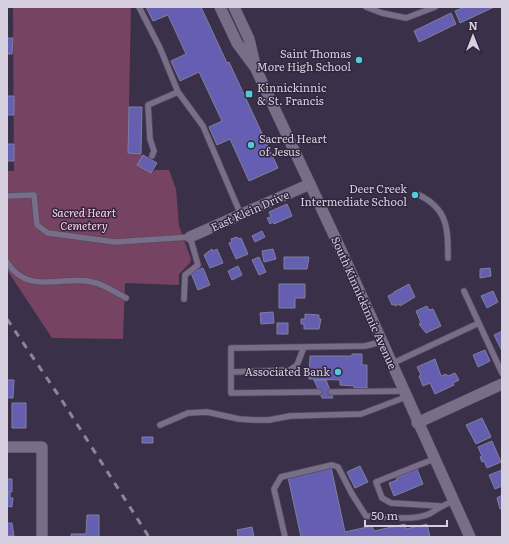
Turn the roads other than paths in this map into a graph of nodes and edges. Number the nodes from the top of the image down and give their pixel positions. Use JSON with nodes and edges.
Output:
{"nodes":[{"id":1,"x":140,"y":7,"type":"edge"},
{"id":2,"x":220,"y":7,"type":"edge"},
{"id":3,"x":234,"y":7,"type":"edge"},
{"id":4,"x":366,"y":7,"type":"edge"},
{"id":5,"x":435,"y":7,"type":"edge"},
{"id":6,"x":256,"y":70,"type":"junction"},
{"id":7,"x":178,"y":92,"type":"junction"},
{"id":8,"x":152,"y":156,"type":"dead end"},
{"id":9,"x":310,"y":184,"type":"junction"},
{"id":10,"x":419,"y":195,"type":"dead end"},
{"id":11,"x":7,"y":196,"type":"edge"},
{"id":12,"x":241,"y":214,"type":"junction"},
{"id":13,"x":190,"y":237,"type":"junction"},
{"id":14,"x":448,"y":258,"type":"dead end"},
{"id":15,"x":7,"y":262,"type":"edge"},
{"id":16,"x":464,"y":291,"type":"dead end"},
{"id":17,"x":126,"y":298,"type":"dead end"},
{"id":18,"x":184,"y":299,"type":"dead end"},
{"id":19,"x":479,"y":323,"type":"junction"},
{"id":20,"x":382,"y":342,"type":"junction"},
{"id":21,"x":304,"y":347,"type":"junction"},
{"id":22,"x":391,"y":364,"type":"junction"},
{"id":23,"x":231,"y":372,"type":"junction"},
{"id":24,"x":502,"y":373,"type":"edge"},
{"id":25,"x":502,"y":384,"type":"edge"},
{"id":26,"x":319,"y":392,"type":"dead end"},
{"id":27,"x":331,"y":392,"type":"dead end"},
{"id":28,"x":404,"y":394,"type":"junction"},
{"id":29,"x":417,"y":423,"type":"junction"},
{"id":30,"x":160,"y":425,"type":"dead end"},
{"id":31,"x":7,"y":447,"type":"edge"},
{"id":32,"x":434,"y":459,"type":"junction"},
{"id":33,"x":454,"y":501,"type":"junction"},
{"id":34,"x":440,"y":506,"type":"junction"},
{"id":35,"x":42,"y":537,"type":"edge"},
{"id":36,"x":285,"y":537,"type":"edge"},
{"id":37,"x":470,"y":537,"type":"edge"}],
"edges":[{"from":1,"to":7,"type":"lane"},
{"from":2,"to":6,"type":"main road","name":"South Kinnickinnic Avenue"},
{"from":3,"to":6,"type":"main road","name":"South Kinnickinnic Avenue"},
{"from":4,"to":5,"type":"lane"},
{"from":6,"to":9,"type":"main road","name":"South Kinnickinnic Avenue"},
{"from":7,"to":8,"type":"lane"},
{"from":7,"to":12,"type":"lane"},
{"from":9,"to":12,"type":"main road","name":"East Klein Drive"},
{"from":9,"to":20,"type":"main road","name":"South Kinnickinnic Avenue"},
{"from":10,"to":14,"type":"lane"},
{"from":11,"to":13,"type":"lane"},
{"from":12,"to":13,"type":"main road","name":"East Klein Drive"},
{"from":13,"to":18,"type":"lane"},
{"from":15,"to":17,"type":"lane"},
{"from":16,"to":19,"type":"lane"},
{"from":19,"to":22,"type":"lane"},
{"from":19,"to":24,"type":"lane"},
{"from":20,"to":21,"type":"lane"},
{"from":20,"to":22,"type":"main road","name":"South Kinnickinnic Avenue"},
{"from":21,"to":23,"type":"lane"},
{"from":21,"to":23,"type":"lane"},
{"from":22,"to":28,"type":"main road","name":"South Kinnickinnic Avenue"},
{"from":23,"to":26,"type":"lane"},
{"from":25,"to":29,"type":"main road"},
{"from":27,"to":28,"type":"lane"},
{"from":28,"to":29,"type":"main road","name":"South Kinnickinnic Avenue"},
{"from":28,"to":30,"type":"lane"},
{"from":29,"to":32,"type":"main road","name":"South Kinnickinnic Avenue"},
{"from":31,"to":35,"type":"main road"},
{"from":32,"to":33,"type":"main road","name":"South Kinnickinnic Avenue"},
{"from":32,"to":34,"type":"lane"},
{"from":33,"to":34,"type":"lane"},
{"from":33,"to":37,"type":"main road","name":"South Kinnickinnic Avenue"},
{"from":34,"to":36,"type":"lane"}]}
